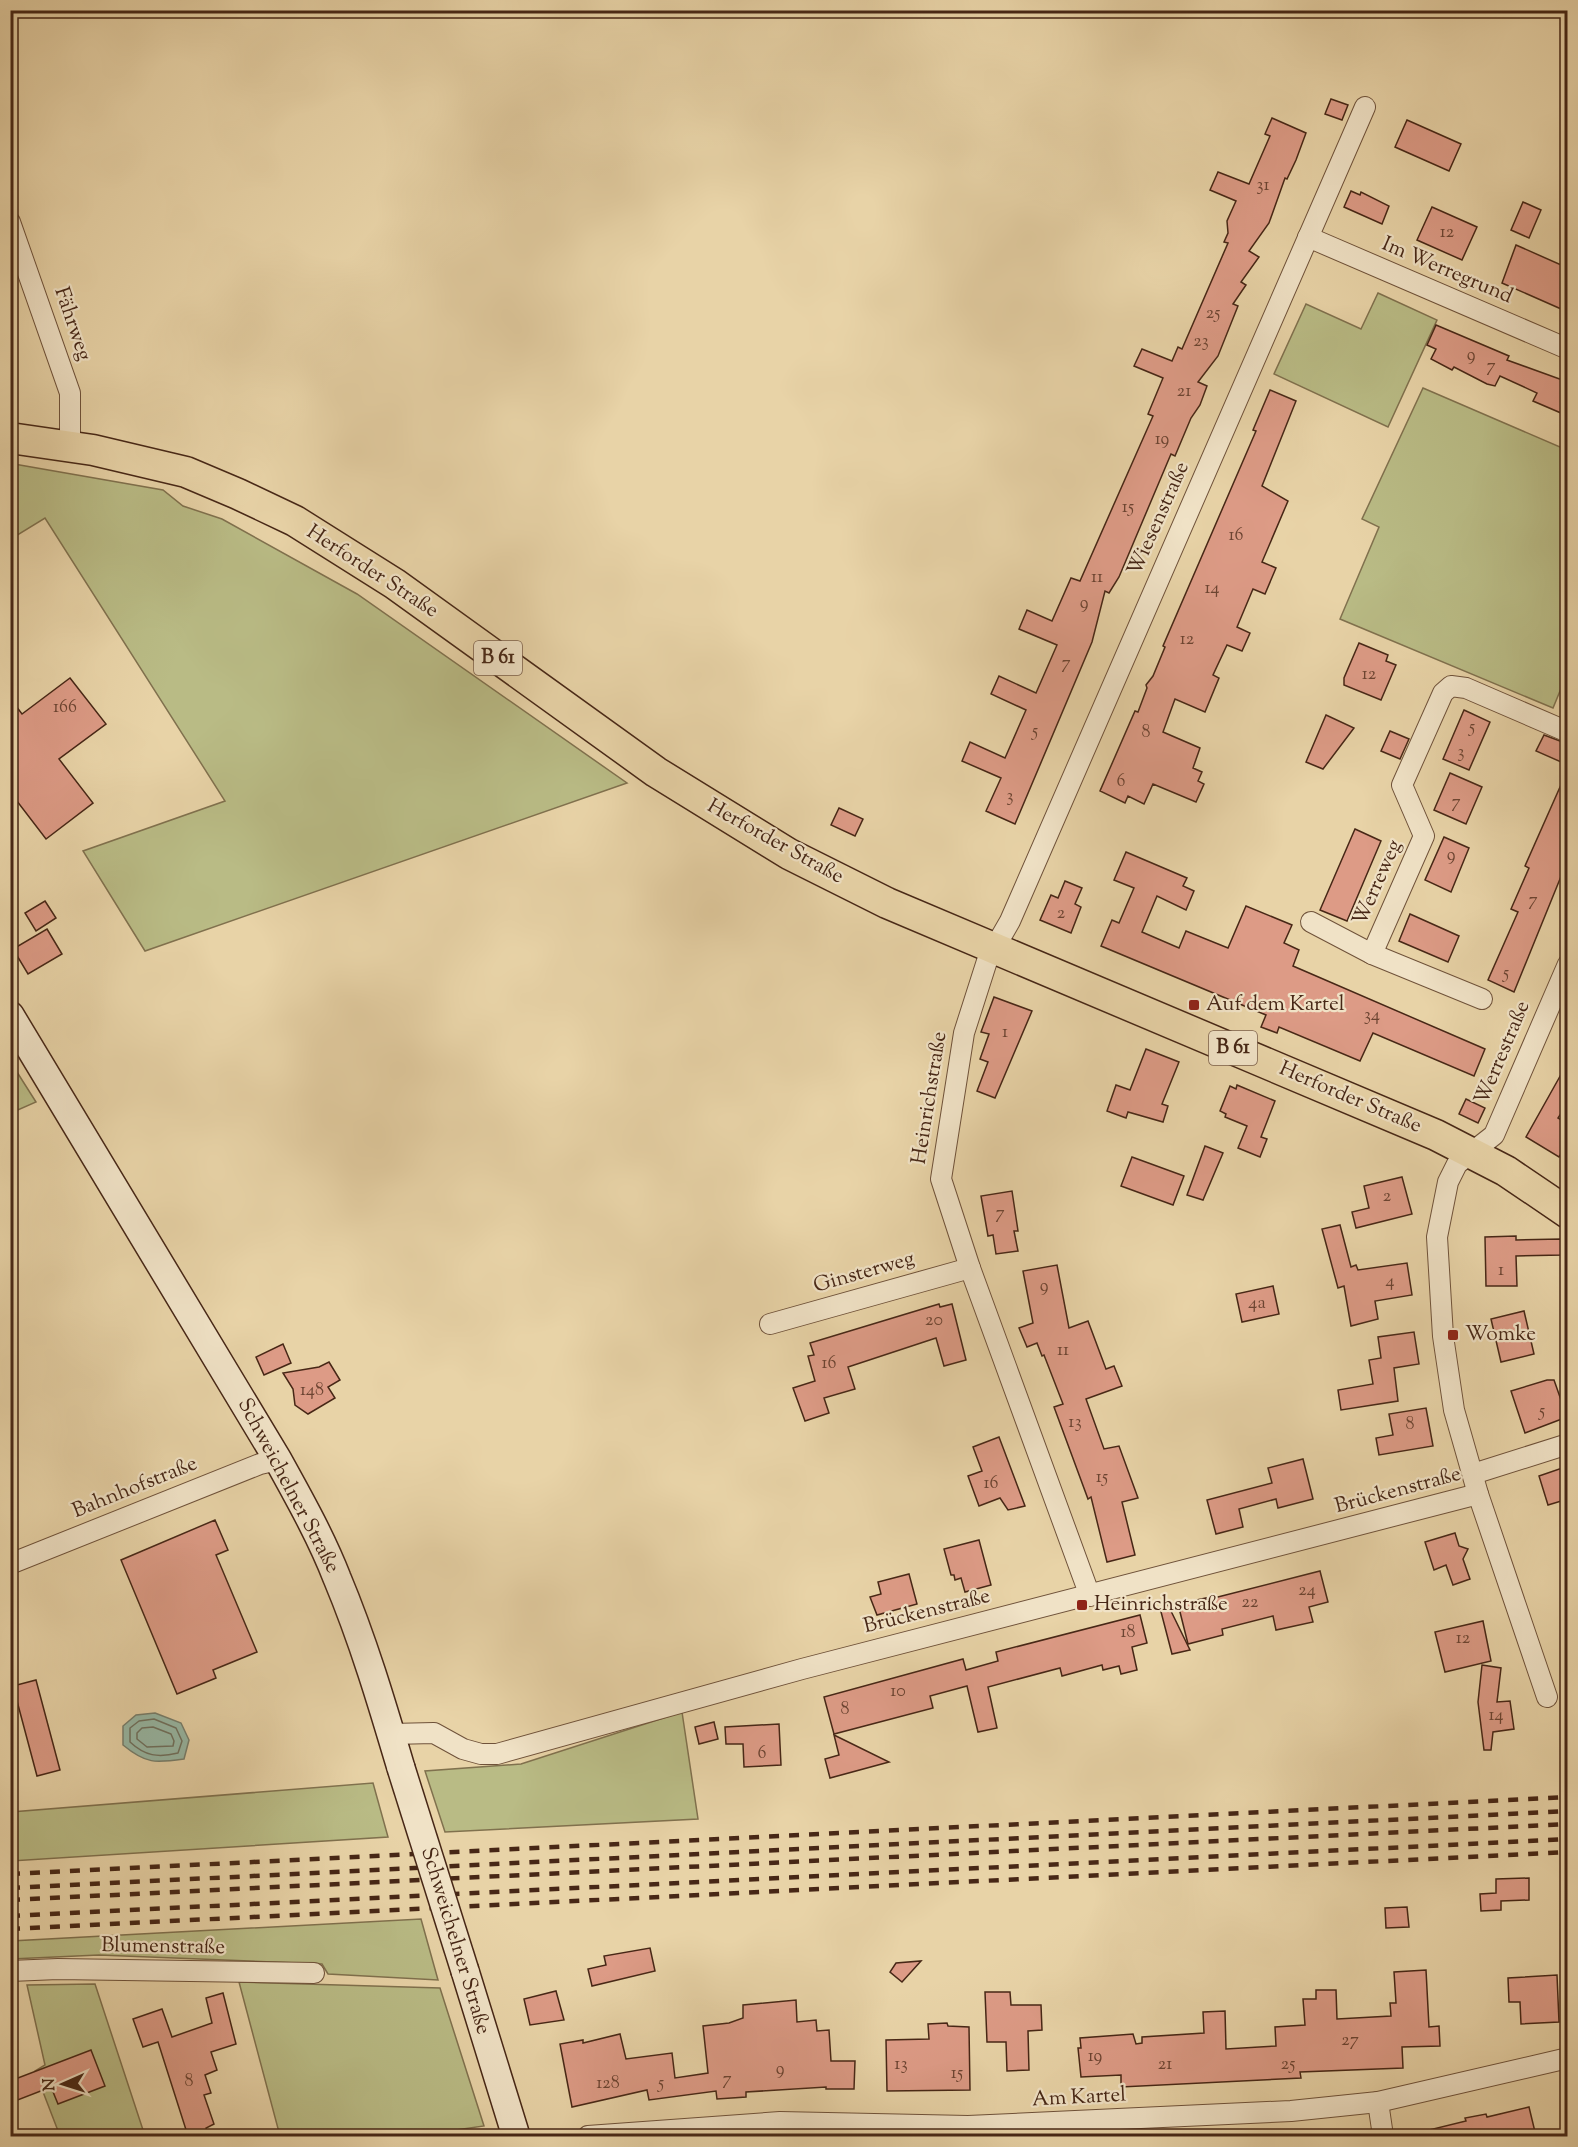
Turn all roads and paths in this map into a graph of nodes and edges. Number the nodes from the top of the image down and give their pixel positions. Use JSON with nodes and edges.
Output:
{"nodes":[{"id":1,"x":1365,"y":107,"type":"dead end"},
{"id":2,"x":10,"y":222,"type":"edge"},
{"id":3,"x":1308,"y":237,"type":"junction"},
{"id":4,"x":1568,"y":349,"type":"edge"},
{"id":5,"x":10,"y":438,"type":"edge"},
{"id":6,"x":70,"y":446,"type":"junction"},
{"id":7,"x":1568,"y":732,"type":"edge"},
{"id":8,"x":1311,"y":922,"type":"dead end"},
{"id":9,"x":994,"y":948,"type":"junction"},
{"id":10,"x":1372,"y":954,"type":"junction"},
{"id":11,"x":1568,"y":964,"type":"edge"},
{"id":12,"x":1482,"y":999,"type":"dead end"},
{"id":13,"x":10,"y":1015,"type":"edge"},
{"id":14,"x":1471,"y":1152,"type":"junction"},
{"id":15,"x":1568,"y":1213,"type":"edge"},
{"id":16,"x":970,"y":1268,"type":"junction"},
{"id":17,"x":771,"y":1324,"type":"dead end"},
{"id":18,"x":1568,"y":1444,"type":"edge"},
{"id":19,"x":278,"y":1460,"type":"junction"},
{"id":20,"x":1473,"y":1474,"type":"junction"},
{"id":21,"x":1478,"y":1494,"type":"junction"},
{"id":22,"x":10,"y":1564,"type":"edge"},
{"id":23,"x":1090,"y":1596,"type":"junction"},
{"id":24,"x":1547,"y":1697,"type":"dead end"},
{"id":25,"x":391,"y":1734,"type":"junction"},
{"id":26,"x":10,"y":1971,"type":"edge"},
{"id":27,"x":314,"y":1973,"type":"dead end"},
{"id":28,"x":1568,"y":2058,"type":"edge"},
{"id":29,"x":1378,"y":2102,"type":"junction"},
{"id":30,"x":904,"y":2131,"type":"edge"},
{"id":31,"x":516,"y":2136,"type":"edge"},
{"id":32,"x":588,"y":2136,"type":"edge"},
{"id":33,"x":1383,"y":2136,"type":"edge"}],
"edges":[{"from":1,"to":3,"type":"street","name":"Wiesenstraße"},
{"from":2,"to":6,"type":"street","name":"Fährweg"},
{"from":3,"to":4,"type":"street","name":"Im Werregrund"},
{"from":3,"to":9,"type":"street","name":"Wiesenstraße"},
{"from":5,"to":6,"type":"main road","name":"Herforder Straße","number":"B 61"},
{"from":6,"to":9,"type":"main road","name":"Herforder Straße","number":"B 61"},
{"from":7,"to":10,"type":"street","name":"Werreweg"},
{"from":8,"to":10,"type":"street","name":"Werreweg"},
{"from":9,"to":14,"type":"main road","name":"Herforder Straße","number":"B 61"},
{"from":9,"to":16,"type":"street","name":"Heinrichstraße"},
{"from":10,"to":12,"type":"street","name":"Werreweg"},
{"from":11,"to":14,"type":"street","name":"Werrestraße"},
{"from":13,"to":19,"type":"street","name":"Schweichelner Straße"},
{"from":14,"to":15,"type":"main road","name":"Herforder Straße","number":"B 61"},
{"from":14,"to":20,"type":"street"},
{"from":16,"to":17,"type":"street","name":"Ginsterweg"},
{"from":16,"to":23,"type":"street","name":"Heinrichstraße"},
{"from":18,"to":20,"type":"street"},
{"from":19,"to":22,"type":"street","name":"Bahnhofstraße"},
{"from":19,"to":25,"type":"street","name":"Schweichelner Straße"},
{"from":20,"to":21,"type":"street"},
{"from":21,"to":23,"type":"street","name":"Brückenstraße"},
{"from":21,"to":24,"type":"street"},
{"from":23,"to":25,"type":"street","name":"Brückenstraße"},
{"from":25,"to":31,"type":"street","name":"Schweichelner Straße","bridge":true},
{"from":26,"to":27,"type":"street","name":"Blumenstraße"},
{"from":28,"to":29,"type":"street","name":"Am Kartel"},
{"from":29,"to":30,"type":"street","name":"Am Kartel"},
{"from":29,"to":33,"type":"street"},
{"from":30,"to":32,"type":"street","name":"Am Kartel"}]}
